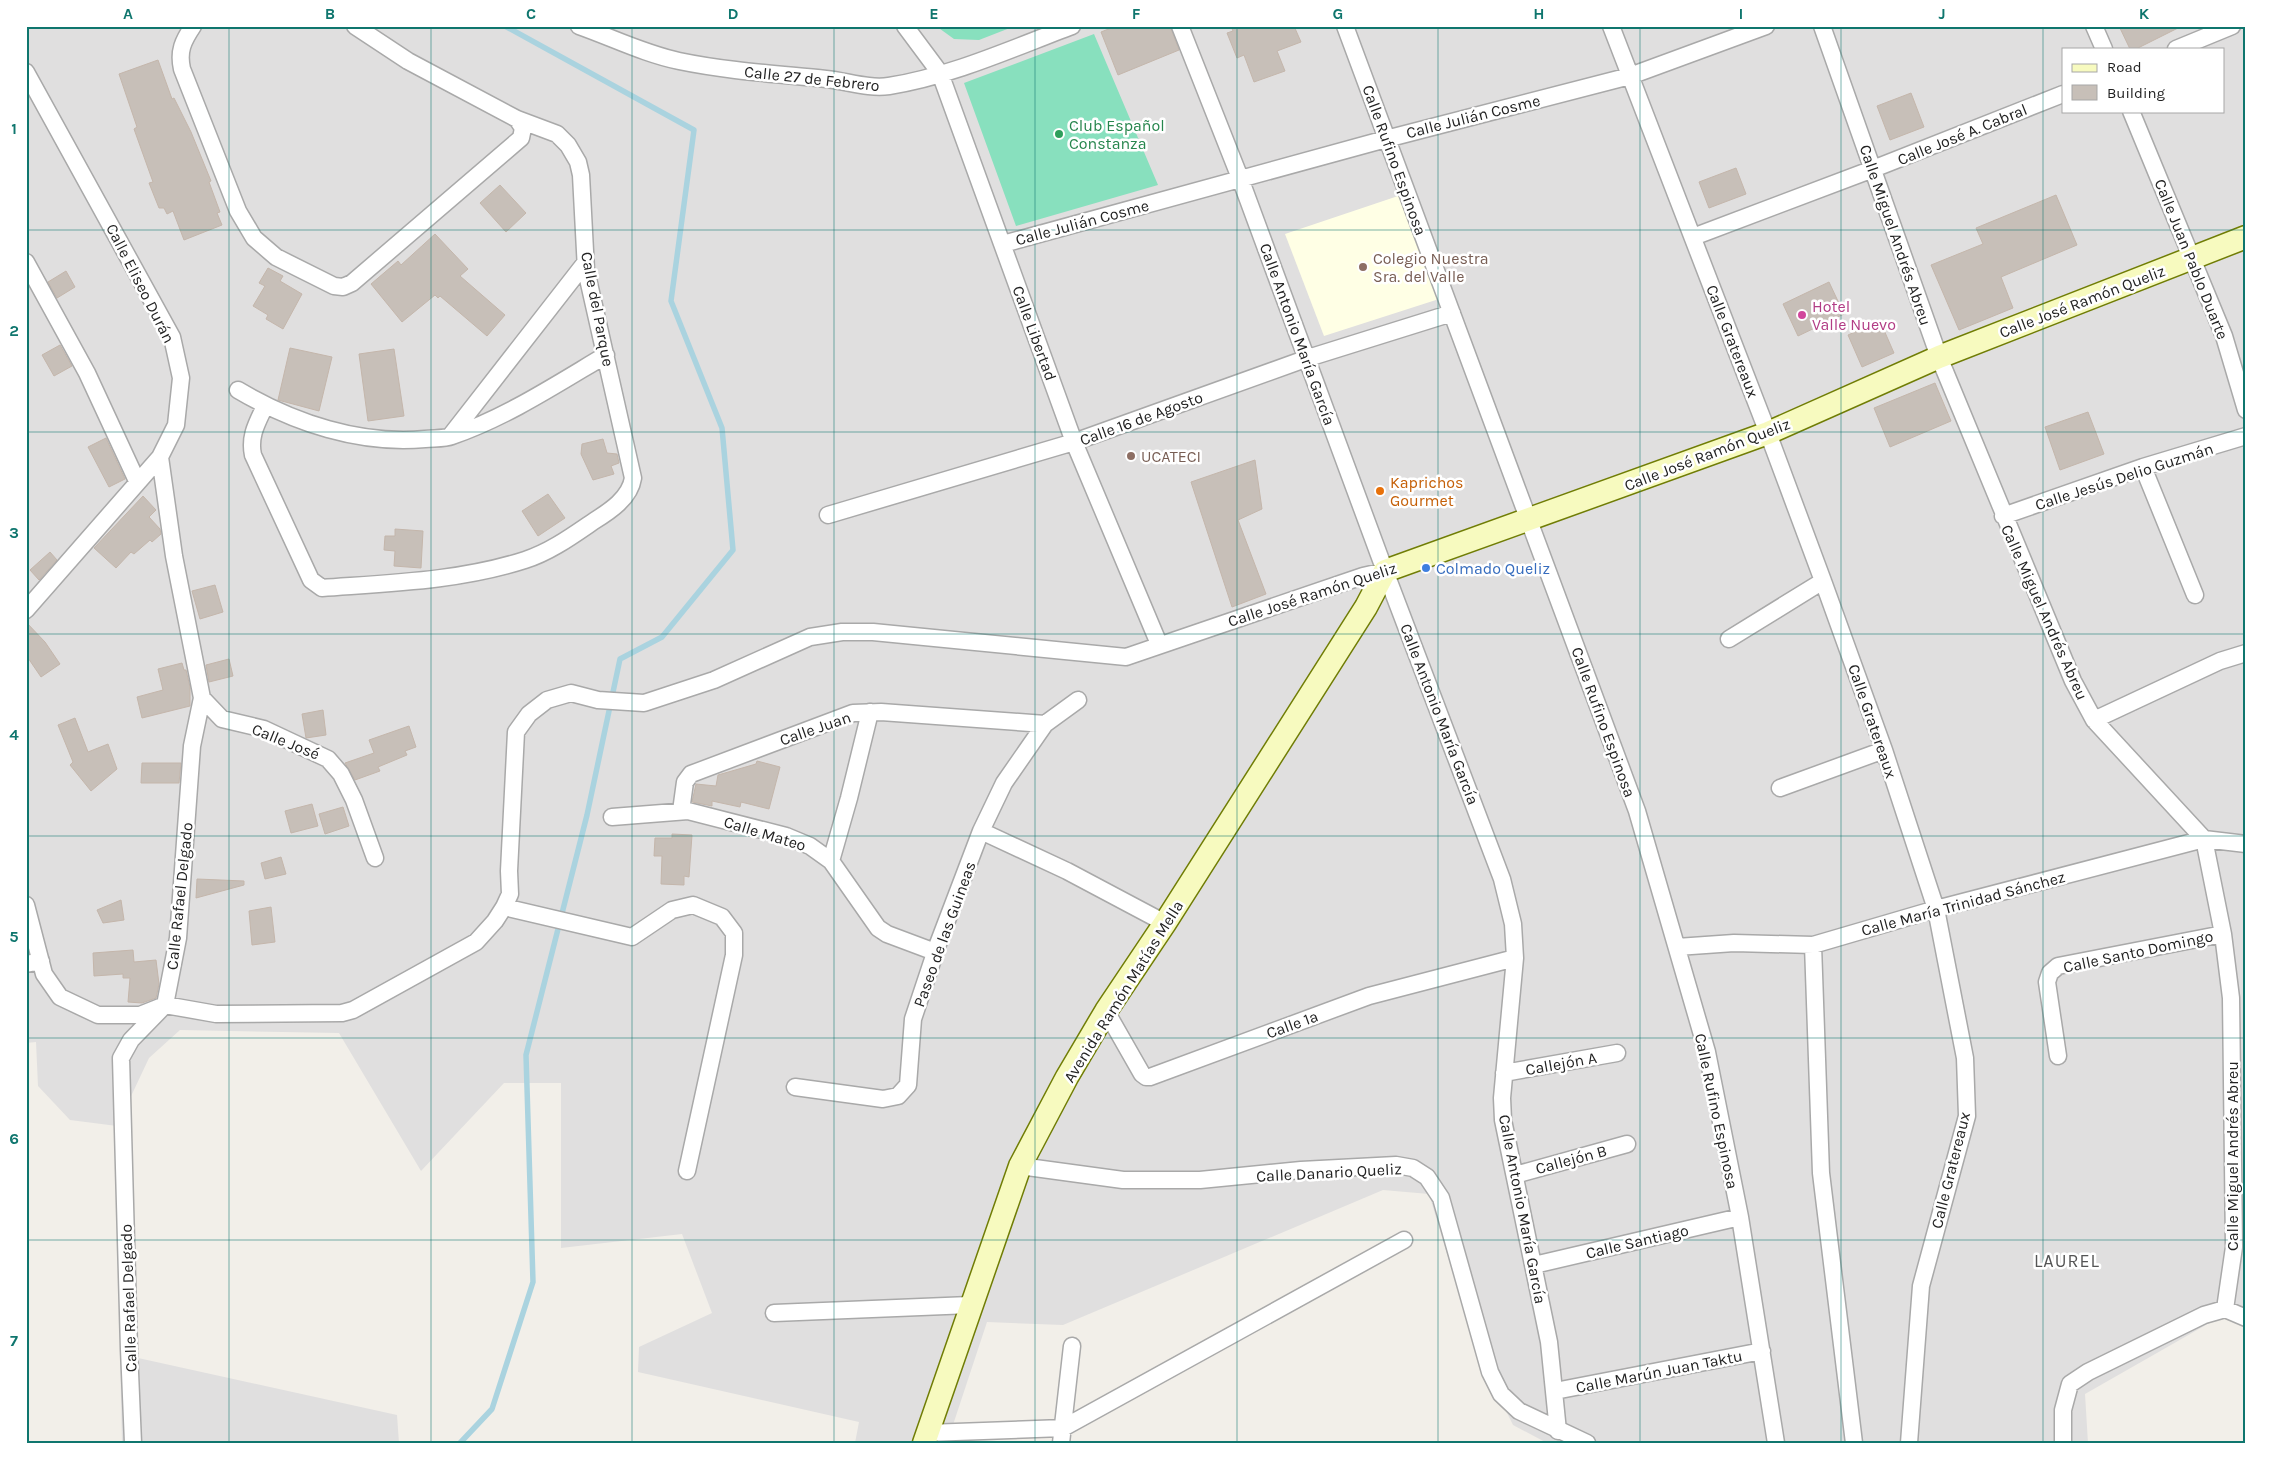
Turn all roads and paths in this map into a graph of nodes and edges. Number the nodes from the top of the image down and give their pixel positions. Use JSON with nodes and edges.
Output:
{"nodes":[{"id":1,"x":193,"y":26,"type":"edge"},
{"id":2,"x":355,"y":26,"type":"edge"},
{"id":3,"x":579,"y":26,"type":"edge"},
{"id":4,"x":905,"y":26,"type":"edge"},
{"id":5,"x":1072,"y":26,"type":"edge"},
{"id":6,"x":1180,"y":26,"type":"edge"},
{"id":7,"x":1345,"y":26,"type":"edge"},
{"id":8,"x":1611,"y":26,"type":"edge"},
{"id":9,"x":1766,"y":26,"type":"edge"},
{"id":10,"x":1822,"y":26,"type":"edge"},
{"id":11,"x":2094,"y":26,"type":"edge"},
{"id":12,"x":2232,"y":26,"type":"edge"},
{"id":13,"x":2104,"y":48,"type":"edge"},
{"id":14,"x":2178,"y":48,"type":"edge"},
{"id":15,"x":26,"y":72,"type":"edge"},
{"id":16,"x":940,"y":73,"type":"junction"},
{"id":17,"x":1630,"y":76,"type":"junction"},
{"id":18,"x":2062,"y":94,"type":"edge"},
{"id":19,"x":2132,"y":112,"type":"edge"},
{"id":20,"x":517,"y":118,"type":"junction"},
{"id":21,"x":1386,"y":139,"type":"junction"},
{"id":22,"x":1873,"y":169,"type":"junction"},
{"id":23,"x":1240,"y":178,"type":"junction"},
{"id":24,"x":1693,"y":237,"type":"junction"},
{"id":25,"x":2246,"y":237,"type":"edge"},
{"id":26,"x":1003,"y":244,"type":"junction"},
{"id":27,"x":2193,"y":257,"type":"junction"},
{"id":28,"x":26,"y":262,"type":"edge"},
{"id":29,"x":585,"y":263,"type":"junction"},
{"id":30,"x":1452,"y":313,"type":"junction"},
{"id":31,"x":606,"y":355,"type":"junction"},
{"id":32,"x":1939,"y":357,"type":"junction"},
{"id":33,"x":1308,"y":358,"type":"junction"},
{"id":34,"x":238,"y":390,"type":"dead end"},
{"id":35,"x":265,"y":406,"type":"junction"},
{"id":36,"x":2246,"y":410,"type":"edge"},
{"id":37,"x":1768,"y":433,"type":"junction"},
{"id":38,"x":2246,"y":436,"type":"edge"},
{"id":39,"x":450,"y":437,"type":"junction"},
{"id":40,"x":1074,"y":442,"type":"junction"},
{"id":41,"x":160,"y":457,"type":"junction"},
{"id":42,"x":2143,"y":467,"type":"junction"},
{"id":43,"x":138,"y":481,"type":"junction"},
{"id":44,"x":828,"y":515,"type":"dead end"},
{"id":45,"x":2003,"y":516,"type":"junction"},
{"id":46,"x":1530,"y":520,"type":"junction"},
{"id":47,"x":1385,"y":571,"type":"junction"},
{"id":48,"x":1823,"y":581,"type":"junction"},
{"id":49,"x":2195,"y":595,"type":"dead end"},
{"id":50,"x":26,"y":610,"type":"edge"},
{"id":51,"x":1729,"y":639,"type":"dead end"},
{"id":52,"x":1159,"y":644,"type":"junction"},
{"id":53,"x":2246,"y":653,"type":"edge"},
{"id":54,"x":202,"y":698,"type":"junction"},
{"id":55,"x":1078,"y":700,"type":"dead end"},
{"id":56,"x":870,"y":712,"type":"junction"},
{"id":57,"x":2094,"y":720,"type":"junction"},
{"id":58,"x":1045,"y":724,"type":"junction"},
{"id":59,"x":1884,"y":750,"type":"junction"},
{"id":60,"x":1780,"y":788,"type":"dead end"},
{"id":61,"x":681,"y":811,"type":"junction"},
{"id":62,"x":612,"y":816,"type":"dead end"},
{"id":63,"x":981,"y":831,"type":"junction"},
{"id":64,"x":2204,"y":839,"type":"junction"},
{"id":65,"x":2246,"y":844,"type":"edge"},
{"id":66,"x":375,"y":858,"type":"dead end"},
{"id":67,"x":831,"y":861,"type":"junction"},
{"id":68,"x":504,"y":907,"type":"junction"},
{"id":69,"x":1936,"y":909,"type":"junction"},
{"id":70,"x":28,"y":914,"type":"edge"},
{"id":71,"x":1165,"y":923,"type":"junction"},
{"id":72,"x":2223,"y":934,"type":"junction"},
{"id":73,"x":1813,"y":945,"type":"junction"},
{"id":74,"x":1677,"y":947,"type":"junction"},
{"id":75,"x":935,"y":952,"type":"junction"},
{"id":76,"x":1515,"y":958,"type":"junction"},
{"id":77,"x":34,"y":962,"type":"edge"},
{"id":78,"x":165,"y":1005,"type":"junction"},
{"id":79,"x":1106,"y":1011,"type":"junction"},
{"id":80,"x":1617,"y":1053,"type":"dead end"},
{"id":81,"x":2058,"y":1056,"type":"dead end"},
{"id":82,"x":1504,"y":1073,"type":"junction"},
{"id":83,"x":795,"y":1087,"type":"dead end"},
{"id":84,"x":1627,"y":1144,"type":"dead end"},
{"id":85,"x":1020,"y":1166,"type":"junction"},
{"id":86,"x":687,"y":1171,"type":"dead end"},
{"id":87,"x":1515,"y":1175,"type":"junction"},
{"id":88,"x":1740,"y":1217,"type":"junction"},
{"id":89,"x":1404,"y":1240,"type":"dead end"},
{"id":90,"x":1534,"y":1265,"type":"junction"},
{"id":91,"x":970,"y":1305,"type":"junction"},
{"id":92,"x":2225,"y":1309,"type":"junction"},
{"id":93,"x":774,"y":1313,"type":"dead end"},
{"id":94,"x":2246,"y":1318,"type":"edge"},
{"id":95,"x":1072,"y":1346,"type":"dead end"},
{"id":96,"x":1762,"y":1351,"type":"junction"},
{"id":97,"x":1555,"y":1391,"type":"junction"},
{"id":98,"x":1558,"y":1430,"type":"junction"},
{"id":99,"x":1062,"y":1435,"type":"edge"},
{"id":100,"x":926,"y":1438,"type":"edge"},
{"id":101,"x":133,"y":1443,"type":"edge"},
{"id":102,"x":1587,"y":1443,"type":"edge"},
{"id":103,"x":1776,"y":1443,"type":"edge"},
{"id":104,"x":1854,"y":1443,"type":"edge"},
{"id":105,"x":1909,"y":1443,"type":"edge"},
{"id":106,"x":2063,"y":1443,"type":"edge"}],
"edges":[{"from":1,"to":20,"type":"street"},
{"from":2,"to":20,"type":"street","name":"Calle del Parque"},
{"from":3,"to":16,"type":"street","name":"Calle 27 de Febrero"},
{"from":4,"to":16,"type":"street","name":"Calle Libertad"},
{"from":5,"to":16,"type":"street","name":"Calle 27 de Febrero"},
{"from":6,"to":23,"type":"street","name":"Calle Antonio María García"},
{"from":7,"to":21,"type":"street","name":"Calle Rufino Espinosa"},
{"from":8,"to":17,"type":"street","name":"Calle Gratereaux"},
{"from":9,"to":17,"type":"street","name":"Calle Julián Cosme"},
{"from":10,"to":22,"type":"street","name":"Calle Miguel Andrés Abreu"},
{"from":11,"to":13,"type":"street"},
{"from":12,"to":14,"type":"street"},
{"from":15,"to":41,"type":"street","name":"Calle Eliseo Durán"},
{"from":16,"to":26,"type":"street","name":"Calle Libertad"},
{"from":17,"to":21,"type":"street","name":"Calle Julián Cosme"},
{"from":17,"to":24,"type":"street","name":"Calle Gratereaux"},
{"from":18,"to":22,"type":"street","name":"Calle José A. Cabral"},
{"from":19,"to":27,"type":"street","name":"Calle Juan Pablo Duarte"},
{"from":20,"to":29,"type":"street","name":"Calle del Parque"},
{"from":21,"to":23,"type":"street","name":"Calle Julián Cosme"},
{"from":21,"to":30,"type":"street","name":"Calle Rufino Espinosa"},
{"from":22,"to":24,"type":"street","name":"Calle José A. Cabral"},
{"from":22,"to":32,"type":"street","name":"Calle Miguel Andrés Abreu"},
{"from":23,"to":26,"type":"street","name":"Calle Julián Cosme"},
{"from":23,"to":33,"type":"street","name":"Calle Antonio María García"},
{"from":24,"to":37,"type":"street","name":"Calle Gratereaux"},
{"from":25,"to":27,"type":"street","name":"Calle José Ramón Queliz"},
{"from":26,"to":40,"type":"street","name":"Calle Libertad"},
{"from":27,"to":32,"type":"street","name":"Calle José Ramón Queliz"},
{"from":27,"to":36,"type":"street","name":"Calle Juan Pablo Duarte"},
{"from":28,"to":43,"type":"street"},
{"from":29,"to":31,"type":"street","name":"Calle del Parque"},
{"from":29,"to":39,"type":"street"},
{"from":30,"to":33,"type":"street","name":"Calle 16 de Agosto"},
{"from":30,"to":46,"type":"street","name":"Calle Rufino Espinosa"},
{"from":31,"to":35,"type":"street","name":"Calle del Parque"},
{"from":31,"to":39,"type":"street"},
{"from":32,"to":37,"type":"street","name":"Calle José Ramón Queliz"},
{"from":32,"to":45,"type":"street","name":"Calle Miguel Andrés Abreu"},
{"from":33,"to":40,"type":"street","name":"Calle 16 de Agosto"},
{"from":33,"to":47,"type":"street","name":"Calle Antonio María García"},
{"from":34,"to":35,"type":"street"},
{"from":35,"to":39,"type":"street"},
{"from":37,"to":46,"type":"street","name":"Calle José Ramón Queliz"},
{"from":37,"to":48,"type":"street","name":"Calle Gratereaux"},
{"from":38,"to":42,"type":"street","name":"Calle Jesús Delio Guzmán"},
{"from":40,"to":44,"type":"street","name":"Calle 16 de Agosto"},
{"from":40,"to":52,"type":"street","name":"Calle Libertad"},
{"from":41,"to":43,"type":"street","name":"Calle Eliseo Durán"},
{"from":41,"to":54,"type":"street","name":"Calle Rafael Delgado"},
{"from":42,"to":45,"type":"street","name":"Calle Jesús Delio Guzmán"},
{"from":42,"to":49,"type":"street"},
{"from":43,"to":50,"type":"street","name":"Calle Eliseo Durán"},
{"from":45,"to":57,"type":"street","name":"Calle Miguel Andrés Abreu"},
{"from":46,"to":47,"type":"street","name":"Calle José Ramón Queliz"},
{"from":46,"to":74,"type":"street","name":"Calle Rufino Espinosa"},
{"from":47,"to":52,"type":"street","name":"Calle José Ramón Queliz"},
{"from":47,"to":71,"type":"street","name":"Avenida Ramón Matías Mella"},
{"from":47,"to":76,"type":"street","name":"Calle Antonio María García"},
{"from":48,"to":51,"type":"street"},
{"from":48,"to":59,"type":"street","name":"Calle Gratereaux"},
{"from":52,"to":68,"type":"street"},
{"from":53,"to":57,"type":"street"},
{"from":54,"to":66,"type":"street","name":"Calle José"},
{"from":54,"to":78,"type":"street","name":"Calle Rafael Delgado"},
{"from":55,"to":58,"type":"street","name":"Paseo de las Guineas"},
{"from":56,"to":58,"type":"street","name":"Calle Juan"},
{"from":56,"to":61,"type":"street","name":"Calle Juan"},
{"from":56,"to":67,"type":"street"},
{"from":57,"to":64,"type":"street","name":"Calle Miguel Andrés Abreu"},
{"from":58,"to":63,"type":"street","name":"Paseo de las Guineas"},
{"from":59,"to":60,"type":"street"},
{"from":59,"to":69,"type":"street","name":"Calle Gratereaux"},
{"from":61,"to":62,"type":"street","name":"Calle Mateo"},
{"from":61,"to":67,"type":"street","name":"Calle Mateo"},
{"from":63,"to":71,"type":"street"},
{"from":63,"to":75,"type":"street","name":"Paseo de las Guineas"},
{"from":64,"to":65,"type":"street","name":"Calle María Trinidad Sánchez"},
{"from":64,"to":69,"type":"street","name":"Calle María Trinidad Sánchez"},
{"from":64,"to":72,"type":"street","name":"Calle Miguel Andrés Abreu"},
{"from":67,"to":75,"type":"street","name":"Calle Mateo"},
{"from":68,"to":78,"type":"street"},
{"from":68,"to":86,"type":"street"},
{"from":69,"to":73,"type":"street","name":"Calle María Trinidad Sánchez"},
{"from":69,"to":105,"type":"street","name":"Calle Gratereaux"},
{"from":70,"to":77,"type":"street"},
{"from":71,"to":79,"type":"street","name":"Avenida Ramón Matías Mella"},
{"from":72,"to":81,"type":"street","name":"Calle Santo Domingo"},
{"from":72,"to":92,"type":"street","name":"Calle Miguel Andrés Abreu"},
{"from":73,"to":74,"type":"street","name":"Calle María Trinidad Sánchez"},
{"from":73,"to":104,"type":"street"},
{"from":74,"to":88,"type":"street","name":"Calle Rufino Espinosa"},
{"from":75,"to":83,"type":"street","name":"Paseo de las Guineas"},
{"from":76,"to":79,"type":"street","name":"Calle 1ª"},
{"from":76,"to":82,"type":"street","name":"Calle Antonio María García"},
{"from":77,"to":78,"type":"street"},
{"from":78,"to":101,"type":"street","name":"Calle Rafael Delgado"},
{"from":79,"to":85,"type":"street","name":"Avenida Ramón Matías Mella"},
{"from":80,"to":82,"type":"street","name":"Callejón A"},
{"from":82,"to":87,"type":"street","name":"Calle Antonio María García"},
{"from":84,"to":87,"type":"street","name":"Callejón B"},
{"from":85,"to":91,"type":"street","name":"Avenida Ramón Matías Mella"},
{"from":85,"to":98,"type":"street","name":"Calle Danario Queliz"},
{"from":87,"to":90,"type":"street","name":"Calle Antonio María García"},
{"from":88,"to":90,"type":"street","name":"Calle Santiago"},
{"from":88,"to":96,"type":"street","name":"Calle Rufino Espinosa"},
{"from":89,"to":99,"type":"street"},
{"from":90,"to":97,"type":"street","name":"Calle Antonio María García"},
{"from":91,"to":93,"type":"street"},
{"from":91,"to":100,"type":"street","name":"Avenida Ramón Matías Mella"},
{"from":92,"to":94,"type":"street"},
{"from":92,"to":106,"type":"street"},
{"from":95,"to":99,"type":"street"},
{"from":96,"to":97,"type":"street","name":"Calle Marún Juan Taktu"},
{"from":96,"to":103,"type":"street","name":"Calle Rufino Espinosa"},
{"from":97,"to":98,"type":"street","name":"Calle Antonio María García"},
{"from":98,"to":102,"type":"street","name":"Calle Danario Queliz"},
{"from":99,"to":100,"type":"street"}]}
